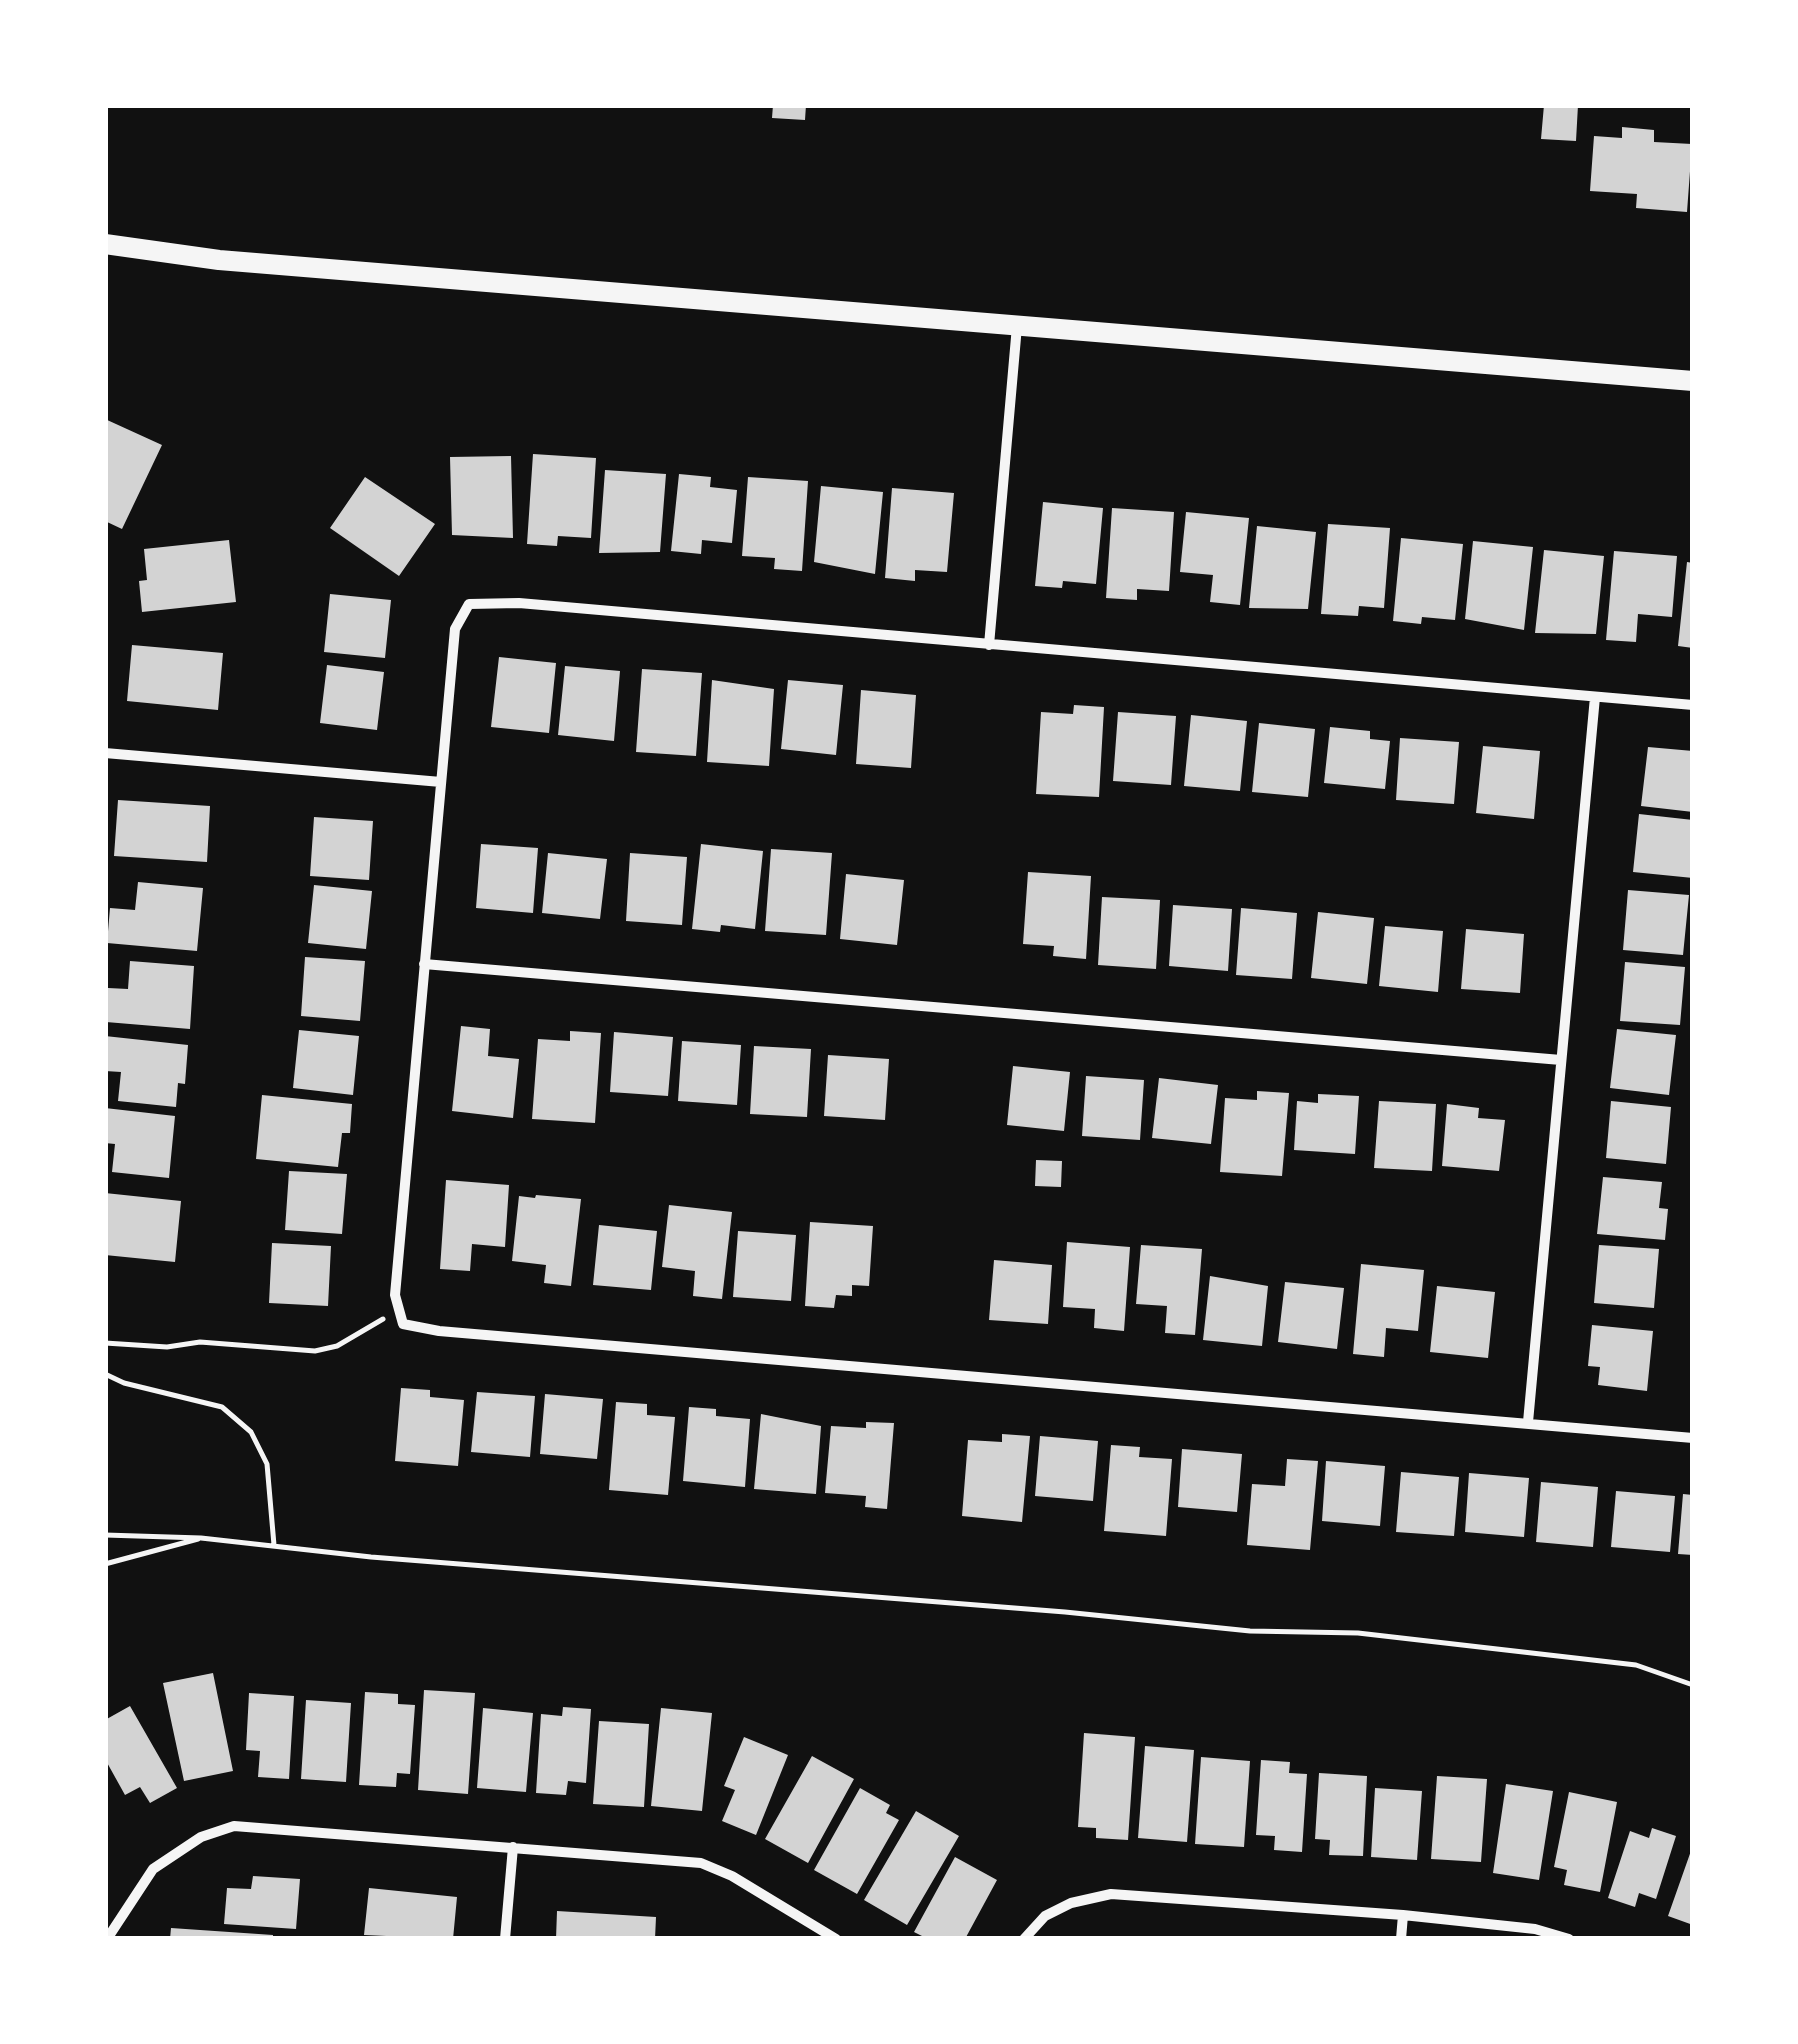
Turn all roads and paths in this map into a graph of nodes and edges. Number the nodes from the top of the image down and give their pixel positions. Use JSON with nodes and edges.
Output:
{"nodes":[{"id":1,"x":105,"y":244,"type":"edge"},
{"id":2,"x":1017,"y":324,"type":"junction"},
{"id":3,"x":1693,"y":381,"type":"edge"},
{"id":4,"x":989,"y":645,"type":"junction"},
{"id":5,"x":1595,"y":697,"type":"junction"},
{"id":6,"x":1693,"y":705,"type":"edge"},
{"id":7,"x":105,"y":752,"type":"edge"},
{"id":8,"x":441,"y":782,"type":"junction"},
{"id":9,"x":424,"y":964,"type":"junction"},
{"id":10,"x":1561,"y":1060,"type":"junction"},
{"id":11,"x":399,"y":1310,"type":"junction"},
{"id":12,"x":105,"y":1342,"type":"edge"},
{"id":13,"x":105,"y":1374,"type":"edge"},
{"id":14,"x":1528,"y":1422,"type":"junction"},
{"id":15,"x":1693,"y":1438,"type":"edge"},
{"id":16,"x":105,"y":1536,"type":"edge"},
{"id":17,"x":201,"y":1538,"type":"junction"},
{"id":18,"x":274,"y":1545,"type":"junction"},
{"id":19,"x":105,"y":1564,"type":"edge"},
{"id":20,"x":1693,"y":1686,"type":"edge"},
{"id":21,"x":512,"y":1847,"type":"junction"},
{"id":22,"x":1403,"y":1915,"type":"junction"},
{"id":23,"x":106,"y":1939,"type":"edge"},
{"id":24,"x":505,"y":1939,"type":"edge"},
{"id":25,"x":836,"y":1939,"type":"edge"},
{"id":26,"x":1024,"y":1939,"type":"edge"},
{"id":27,"x":1401,"y":1939,"type":"edge"},
{"id":28,"x":1569,"y":1939,"type":"edge"}],
"edges":[{"from":1,"to":2,"type":"main road"},
{"from":2,"to":3,"type":"main road"},
{"from":2,"to":4,"type":"street"},
{"from":4,"to":5,"type":"street"},
{"from":4,"to":8,"type":"street"},
{"from":5,"to":6,"type":"street"},
{"from":5,"to":10,"type":"street"},
{"from":7,"to":8,"type":"street"},
{"from":8,"to":9,"type":"street"},
{"from":9,"to":10,"type":"street"},
{"from":9,"to":11,"type":"street"},
{"from":10,"to":14,"type":"street"},
{"from":11,"to":12,"type":"path"},
{"from":11,"to":14,"type":"street"},
{"from":13,"to":18,"type":"path"},
{"from":14,"to":15,"type":"street"},
{"from":16,"to":17,"type":"path"},
{"from":17,"to":18,"type":"path"},
{"from":17,"to":19,"type":"path"},
{"from":18,"to":20,"type":"path"},
{"from":21,"to":23,"type":"street"},
{"from":21,"to":24,"type":"street"},
{"from":21,"to":25,"type":"street"},
{"from":22,"to":26,"type":"street"},
{"from":22,"to":27,"type":"street"},
{"from":22,"to":28,"type":"street"}]}
